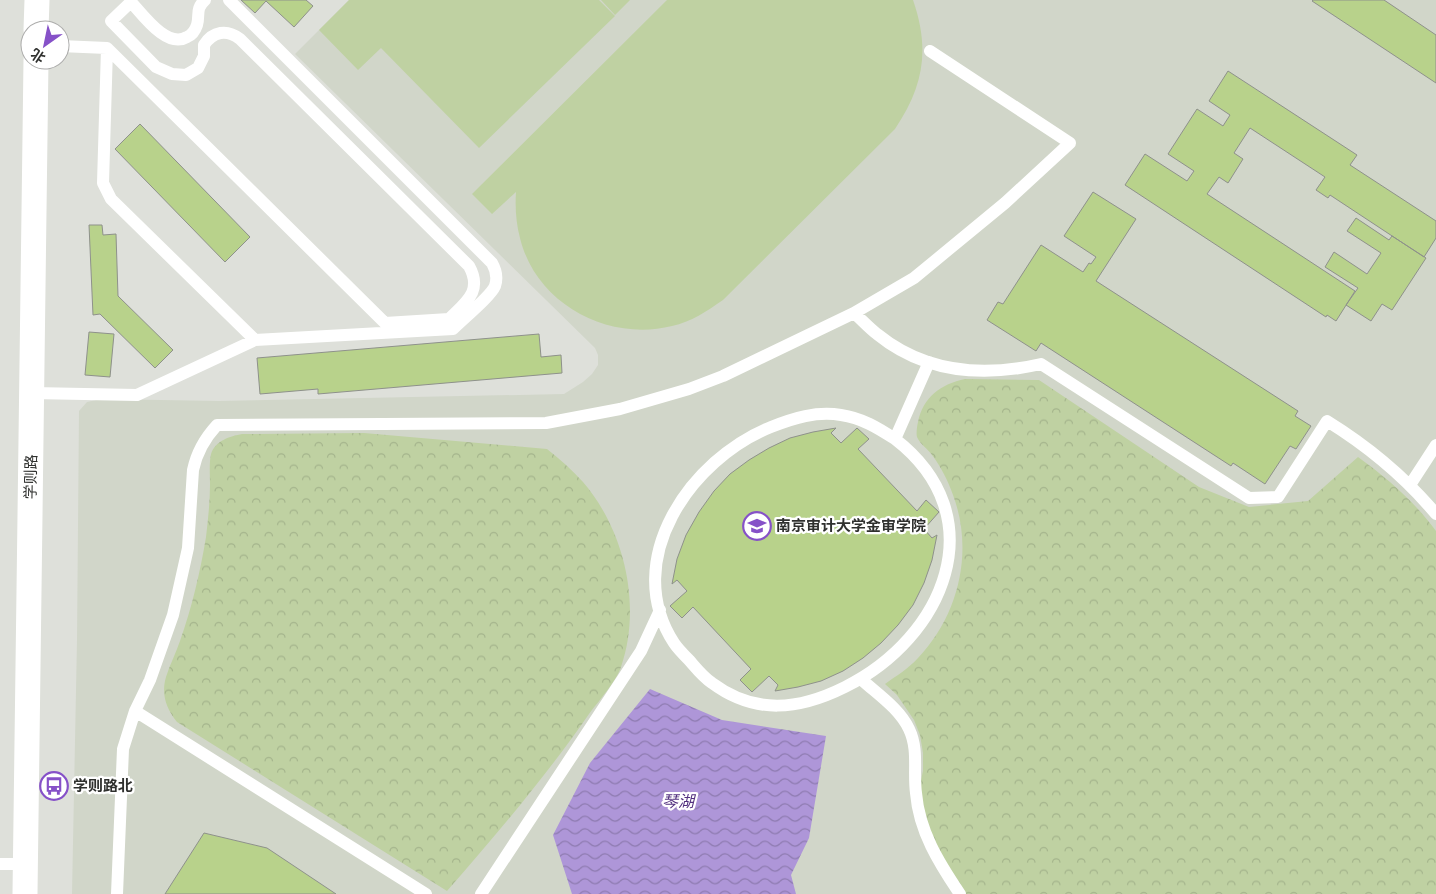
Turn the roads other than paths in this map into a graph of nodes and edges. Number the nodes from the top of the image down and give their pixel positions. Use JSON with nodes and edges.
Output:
{"nodes":[{"id":1,"x":37,"y":0,"type":"edge"},
{"id":2,"x":204,"y":0,"type":"edge"},
{"id":3,"x":228,"y":0,"type":"edge"},
{"id":4,"x":36,"y":20,"type":"edge"},
{"id":5,"x":70,"y":46,"type":"edge"},
{"id":6,"x":107,"y":48,"type":"junction"},
{"id":7,"x":930,"y":51,"type":"dead end"},
{"id":8,"x":36,"y":70,"type":"edge"},
{"id":9,"x":854,"y":313,"type":"junction"},
{"id":10,"x":254,"y":340,"type":"junction"},
{"id":11,"x":929,"y":362,"type":"junction"},
{"id":12,"x":32,"y":393,"type":"junction"},
{"id":13,"x":895,"y":439,"type":"junction"},
{"id":14,"x":1436,"y":445,"type":"edge"},
{"id":15,"x":1410,"y":485,"type":"junction"},
{"id":16,"x":1436,"y":514,"type":"edge"},
{"id":17,"x":660,"y":610,"type":"junction"},
{"id":18,"x":861,"y":679,"type":"junction"},
{"id":19,"x":135,"y":711,"type":"junction"},
{"id":20,"x":0,"y":864,"type":"edge"},
{"id":21,"x":26,"y":864,"type":"junction"},
{"id":22,"x":25,"y":894,"type":"edge"},
{"id":23,"x":118,"y":894,"type":"edge"},
{"id":24,"x":426,"y":894,"type":"edge"},
{"id":25,"x":481,"y":894,"type":"edge"},
{"id":26,"x":960,"y":894,"type":"edge"}],
"edges":[{"from":1,"to":4,"type":"street"},
{"from":2,"to":6,"type":"lane"},
{"from":3,"to":10,"type":"lane"},
{"from":5,"to":6,"type":"lane"},
{"from":6,"to":10,"type":"lane"},
{"from":7,"to":9,"type":"lane"},
{"from":8,"to":12,"type":"street","name":"学则路"},
{"from":9,"to":11,"type":"lane"},
{"from":9,"to":19,"type":"lane"},
{"from":10,"to":12,"type":"lane"},
{"from":11,"to":13,"type":"lane"},
{"from":11,"to":15,"type":"lane"},
{"from":12,"to":21,"type":"street","name":"学则路"},
{"from":13,"to":17,"type":"lane"},
{"from":13,"to":18,"type":"lane"},
{"from":14,"to":15,"type":"lane"},
{"from":15,"to":16,"type":"lane"},
{"from":17,"to":18,"type":"lane"},
{"from":17,"to":25,"type":"lane"},
{"from":18,"to":26,"type":"lane"},
{"from":19,"to":23,"type":"lane"},
{"from":19,"to":24,"type":"lane"},
{"from":20,"to":21,"type":"lane"},
{"from":21,"to":22,"type":"street","name":"学则路"}]}
